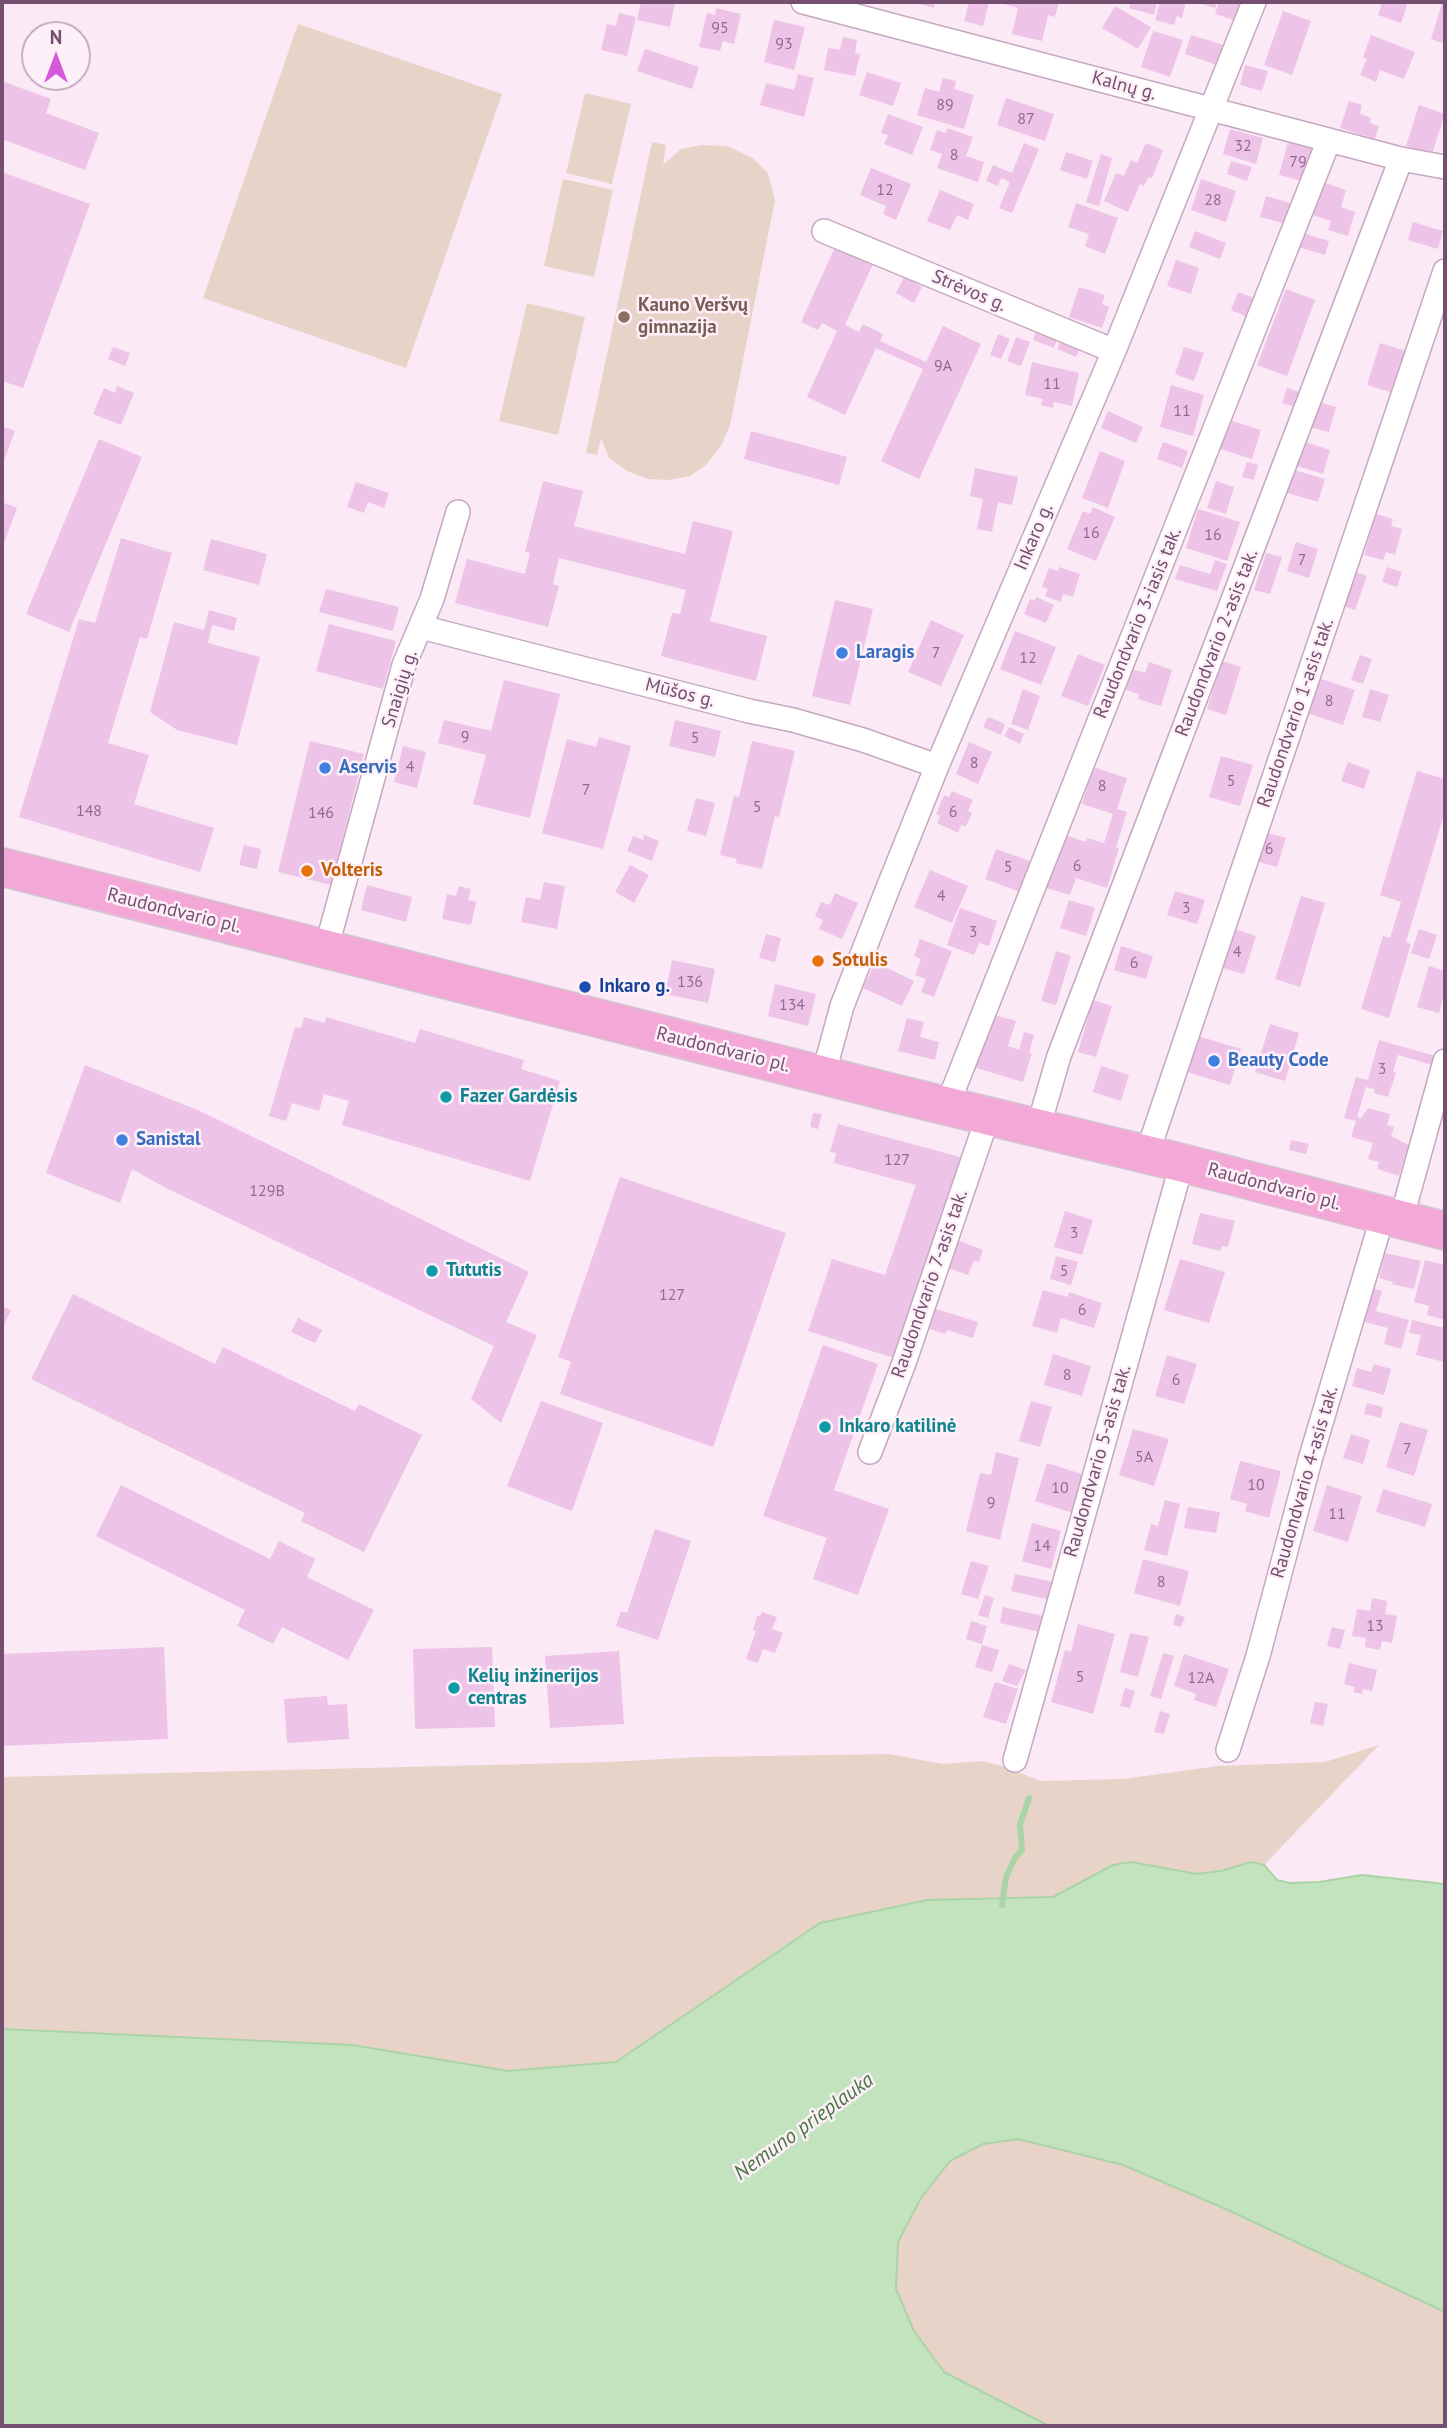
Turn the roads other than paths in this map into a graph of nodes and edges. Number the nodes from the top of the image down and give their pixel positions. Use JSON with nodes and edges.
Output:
{"nodes":[{"id":1,"x":803,"y":2,"type":"edge"},
{"id":2,"x":1254,"y":2,"type":"edge"},
{"id":3,"x":1212,"y":110,"type":"junction"},
{"id":4,"x":1329,"y":140,"type":"junction"},
{"id":5,"x":1401,"y":159,"type":"junction"},
{"id":6,"x":1445,"y":167,"type":"edge"},
{"id":7,"x":824,"y":231,"type":"dead end"},
{"id":8,"x":1445,"y":271,"type":"edge"},
{"id":9,"x":1114,"y":351,"type":"junction"},
{"id":10,"x":458,"y":512,"type":"dead end"},
{"id":11,"x":421,"y":627,"type":"junction"},
{"id":12,"x":937,"y":766,"type":"junction"},
{"id":13,"x":2,"y":867,"type":"edge"},
{"id":14,"x":326,"y":949,"type":"junction"},
{"id":15,"x":1445,"y":1061,"type":"edge"},
{"id":16,"x":823,"y":1076,"type":"junction"},
{"id":17,"x":947,"y":1106,"type":"junction"},
{"id":18,"x":988,"y":1116,"type":"junction"},
{"id":19,"x":1038,"y":1128,"type":"junction"},
{"id":20,"x":1147,"y":1154,"type":"junction"},
{"id":21,"x":1182,"y":1163,"type":"junction"},
{"id":22,"x":1392,"y":1218,"type":"junction"},
{"id":23,"x":1445,"y":1231,"type":"edge"},
{"id":24,"x":870,"y":1452,"type":"dead end"},
{"id":25,"x":1228,"y":1750,"type":"dead end"},
{"id":26,"x":1015,"y":1760,"type":"dead end"}],
"edges":[{"from":1,"to":3,"type":"street","name":"Kalnų g."},
{"from":2,"to":3,"type":"street","name":"Inkaro g."},
{"from":3,"to":4,"type":"street","name":"Kalnų g."},
{"from":3,"to":9,"type":"street","name":"Inkaro g."},
{"from":4,"to":5,"type":"street","name":"Kalnų g."},
{"from":4,"to":17,"type":"street","name":"Raudondvario 3-iasis tak."},
{"from":5,"to":6,"type":"street","name":"Kalnų g."},
{"from":5,"to":19,"type":"street","name":"Raudondvario 2-asis tak."},
{"from":7,"to":9,"type":"street","name":"Strėvos g."},
{"from":8,"to":20,"type":"street","name":"Raudondvario 1-asis tak."},
{"from":9,"to":12,"type":"street","name":"Inkaro g."},
{"from":10,"to":11,"type":"street","name":"Snaigių g."},
{"from":11,"to":12,"type":"street","name":"Mūšos g."},
{"from":11,"to":14,"type":"street","name":"Snaigių g."},
{"from":12,"to":16,"type":"street","name":"Inkaro g."},
{"from":13,"to":14,"type":"main road","name":"Raudondvario pl."},
{"from":14,"to":16,"type":"main road","name":"Raudondvario pl."},
{"from":15,"to":22,"type":"street","name":"Raudondvario 4-asis tak."},
{"from":16,"to":17,"type":"main road","name":"Raudondvario pl."},
{"from":17,"to":18,"type":"main road","name":"Raudondvario pl."},
{"from":18,"to":19,"type":"main road","name":"Raudondvario pl."},
{"from":18,"to":24,"type":"street","name":"Raudondvario 7-asis tak."},
{"from":19,"to":20,"type":"main road","name":"Raudondvario pl."},
{"from":20,"to":21,"type":"main road","name":"Raudondvario pl."},
{"from":21,"to":22,"type":"main road","name":"Raudondvario pl."},
{"from":21,"to":26,"type":"street","name":"Raudondvario 5-asis tak."},
{"from":22,"to":23,"type":"main road","name":"Raudondvario pl."},
{"from":22,"to":25,"type":"street","name":"Raudondvario 4-asis tak."}]}
